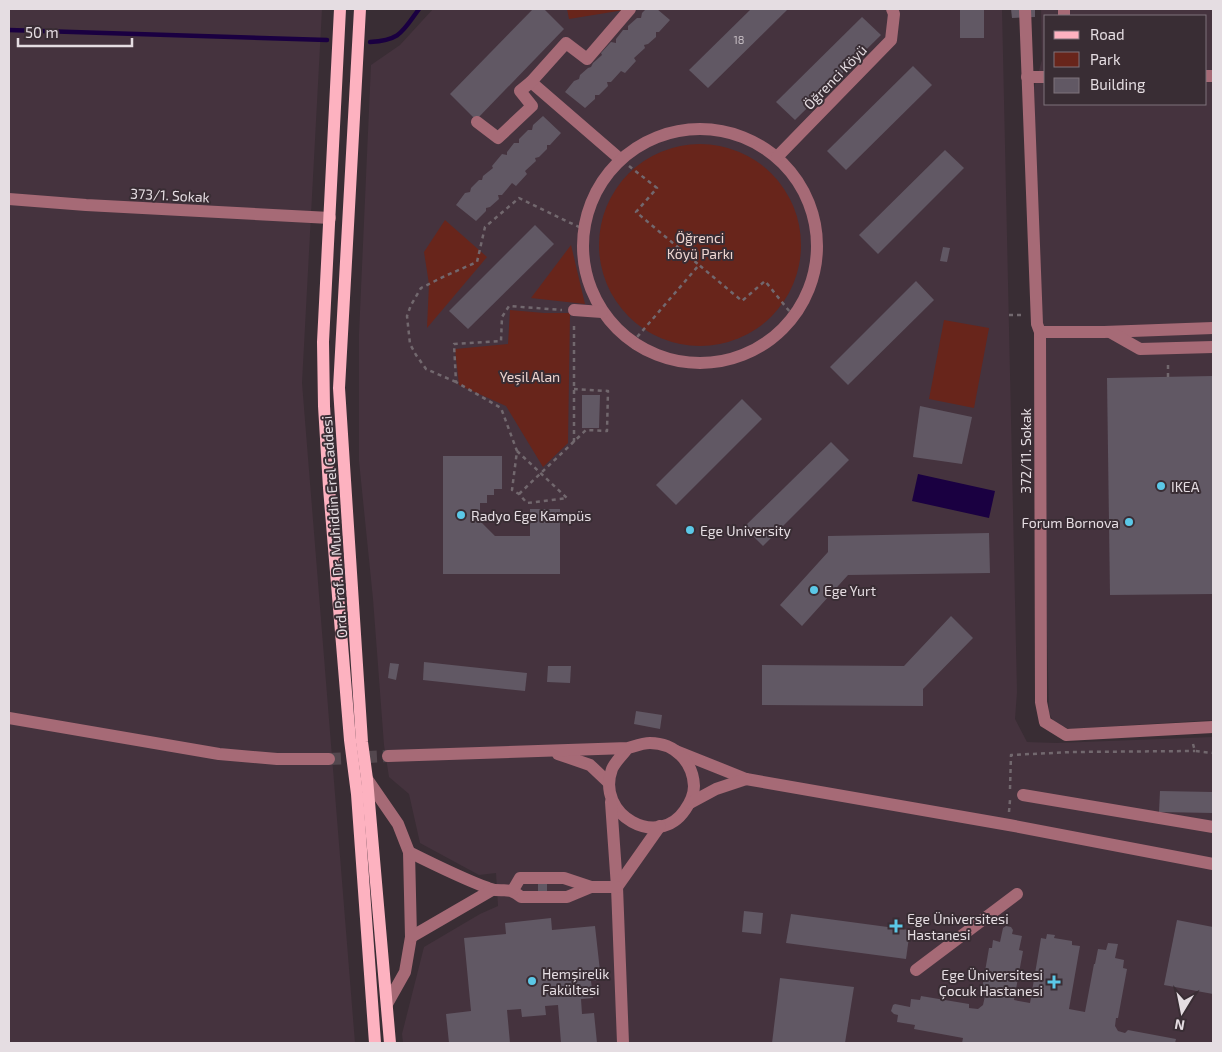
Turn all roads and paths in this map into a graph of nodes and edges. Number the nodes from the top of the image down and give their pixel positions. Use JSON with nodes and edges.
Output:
{"nodes":[{"id":1,"x":340,"y":9,"type":"edge"},
{"id":2,"x":360,"y":9,"type":"edge"},
{"id":3,"x":630,"y":9,"type":"edge"},
{"id":4,"x":892,"y":9,"type":"edge"},
{"id":5,"x":1025,"y":9,"type":"edge"},
{"id":6,"x":1027,"y":77,"type":"junction"},
{"id":7,"x":1044,"y":77,"type":"edge"},
{"id":8,"x":530,"y":82,"type":"junction"},
{"id":9,"x":477,"y":122,"type":"dead end"},
{"id":10,"x":777,"y":157,"type":"junction"},
{"id":11,"x":620,"y":159,"type":"junction"},
{"id":12,"x":9,"y":199,"type":"edge"},
{"id":13,"x":330,"y":218,"type":"junction"},
{"id":14,"x":583,"y":229,"type":"junction"},
{"id":15,"x":699,"y":265,"type":"junction"},
{"id":16,"x":574,"y":310,"type":"junction"},
{"id":17,"x":602,"y":312,"type":"junction"},
{"id":18,"x":794,"y":317,"type":"junction"},
{"id":19,"x":1213,"y":328,"type":"edge"},
{"id":20,"x":1040,"y":332,"type":"junction"},
{"id":21,"x":1109,"y":332,"type":"junction"},
{"id":22,"x":632,"y":343,"type":"junction"},
{"id":23,"x":1213,"y":347,"type":"edge"},
{"id":24,"x":1168,"y":356,"type":"dead end"},
{"id":25,"x":1168,"y":377,"type":"dead end"},
{"id":26,"x":456,"y":382,"type":"junction"},
{"id":27,"x":574,"y":389,"type":"junction"},
{"id":28,"x":574,"y":442,"type":"junction"},
{"id":29,"x":518,"y":451,"type":"junction"},
{"id":30,"x":542,"y":473,"type":"junction"},
{"id":31,"x":520,"y":494,"type":"junction"},
{"id":32,"x":9,"y":718,"type":"edge"},
{"id":33,"x":1213,"y":727,"type":"edge"},
{"id":34,"x":1192,"y":744,"type":"dead end"},
{"id":35,"x":628,"y":748,"type":"junction"},
{"id":36,"x":676,"y":751,"type":"junction"},
{"id":37,"x":551,"y":752,"type":"junction"},
{"id":38,"x":1195,"y":752,"type":"junction"},
{"id":39,"x":1213,"y":753,"type":"edge"},
{"id":40,"x":388,"y":756,"type":"tunnel mouth"},
{"id":41,"x":329,"y":760,"type":"tunnel mouth"},
{"id":42,"x":367,"y":779,"type":"junction"},
{"id":43,"x":746,"y":779,"type":"junction"},
{"id":44,"x":609,"y":782,"type":"junction"},
{"id":45,"x":1023,"y":795,"type":"dead end"},
{"id":46,"x":611,"y":797,"type":"junction"},
{"id":47,"x":690,"y":803,"type":"junction"},
{"id":48,"x":1009,"y":825,"type":"junction"},
{"id":49,"x":660,"y":826,"type":"junction"},
{"id":50,"x":1213,"y":827,"type":"edge"},
{"id":51,"x":409,"y":852,"type":"junction"},
{"id":52,"x":1213,"y":864,"type":"edge"},
{"id":53,"x":591,"y":887,"type":"junction"},
{"id":54,"x":617,"y":887,"type":"junction"},
{"id":55,"x":492,"y":890,"type":"junction"},
{"id":56,"x":513,"y":890,"type":"junction"},
{"id":57,"x":1016,"y":894,"type":"dead end"},
{"id":58,"x":411,"y":937,"type":"junction"},
{"id":59,"x":916,"y":970,"type":"dead end"},
{"id":60,"x":387,"y":1004,"type":"junction"},
{"id":61,"x":375,"y":1043,"type":"edge"},
{"id":62,"x":390,"y":1043,"type":"edge"},
{"id":63,"x":623,"y":1043,"type":"edge"}],
"edges":[{"from":1,"to":13,"type":"main road","name":"Ord. Prof. Dr. Muhiddin Erel Caddesi"},
{"from":2,"to":42,"type":"main road","name":"Ord. Prof. Dr. Muhiddin Erel Caddesi"},
{"from":3,"to":8,"type":"street"},
{"from":4,"to":10,"type":"street","name":"Öğrenci Köyü"},
{"from":5,"to":6,"type":"street","name":"372/11. Sokak"},
{"from":6,"to":7,"type":"street"},
{"from":6,"to":20,"type":"street","name":"372/11. Sokak"},
{"from":8,"to":9,"type":"street"},
{"from":8,"to":11,"type":"street"},
{"from":10,"to":11,"type":"street"},
{"from":10,"to":18,"type":"street"},
{"from":11,"to":14,"type":"street"},
{"from":11,"to":15,"type":"path"},
{"from":12,"to":13,"type":"street","name":"373/1. Sokak"},
{"from":13,"to":61,"type":"main road","name":"Ord. Prof. Dr. Muhiddin Erel Caddesi"},
{"from":14,"to":17,"type":"street"},
{"from":14,"to":26,"type":"path"},
{"from":15,"to":18,"type":"path"},
{"from":15,"to":22,"type":"path"},
{"from":16,"to":17,"type":"street"},
{"from":16,"to":26,"type":"path"},
{"from":16,"to":27,"type":"path"},
{"from":17,"to":22,"type":"street"},
{"from":18,"to":22,"type":"street"},
{"from":19,"to":21,"type":"street"},
{"from":20,"to":21,"type":"street"},
{"from":20,"to":33,"type":"street","name":"372/11. Sokak"},
{"from":21,"to":23,"type":"street"},
{"from":24,"to":25,"type":"path"},
{"from":26,"to":29,"type":"path"},
{"from":27,"to":28,"type":"path"},
{"from":27,"to":28,"type":"path"},
{"from":28,"to":30,"type":"path"},
{"from":29,"to":30,"type":"path"},
{"from":29,"to":31,"type":"path"},
{"from":30,"to":31,"type":"path"},
{"from":30,"to":31,"type":"path"},
{"from":32,"to":41,"type":"street"},
{"from":34,"to":38,"type":"path"},
{"from":35,"to":36,"type":"street"},
{"from":35,"to":37,"type":"street"},
{"from":35,"to":44,"type":"street"},
{"from":36,"to":43,"type":"street"},
{"from":36,"to":47,"type":"street"},
{"from":37,"to":40,"type":"street"},
{"from":37,"to":44,"type":"street"},
{"from":38,"to":39,"type":"path"},
{"from":38,"to":48,"type":"path"},
{"from":42,"to":51,"type":"street"},
{"from":42,"to":60,"type":"main road","name":"Ord. Prof. Dr. Muhiddin Erel Caddesi"},
{"from":43,"to":47,"type":"street"},
{"from":43,"to":48,"type":"street"},
{"from":44,"to":46,"type":"street"},
{"from":45,"to":50,"type":"street"},
{"from":46,"to":49,"type":"street"},
{"from":46,"to":54,"type":"street"},
{"from":47,"to":49,"type":"street"},
{"from":48,"to":52,"type":"street"},
{"from":49,"to":54,"type":"street"},
{"from":51,"to":55,"type":"street"},
{"from":51,"to":58,"type":"street"},
{"from":53,"to":54,"type":"street"},
{"from":53,"to":56,"type":"street"},
{"from":53,"to":56,"type":"street"},
{"from":54,"to":63,"type":"street"},
{"from":55,"to":56,"type":"street"},
{"from":55,"to":58,"type":"street"},
{"from":57,"to":59,"type":"street"},
{"from":58,"to":60,"type":"street"},
{"from":60,"to":62,"type":"main road","name":"Ord. Prof. Dr. Muhiddin Erel Caddesi"}]}
